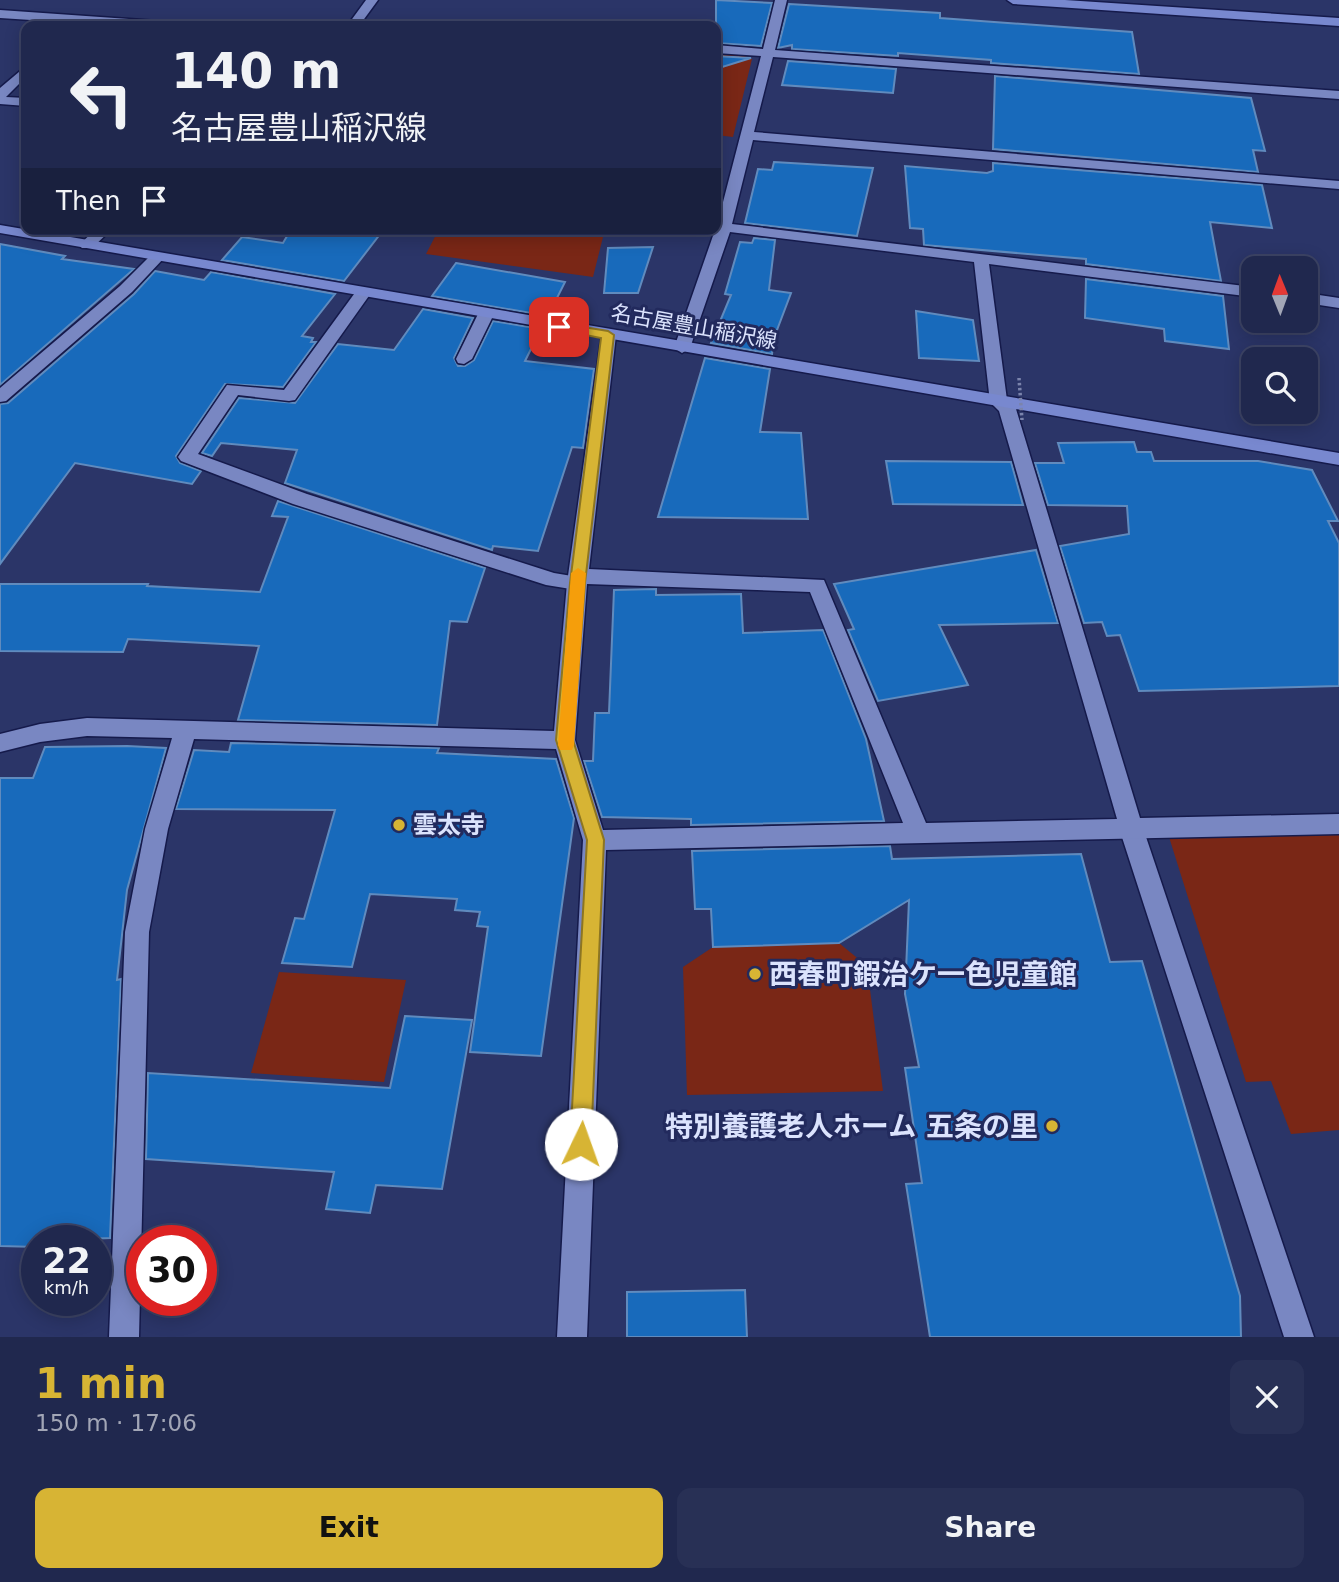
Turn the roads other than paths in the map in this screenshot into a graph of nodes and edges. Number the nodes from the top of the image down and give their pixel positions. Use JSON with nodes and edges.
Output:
{"nodes":[{"id":1,"x":372,"y":0,"type":"edge"},
{"id":2,"x":781,"y":0,"type":"edge"},
{"id":3,"x":1013,"y":0,"type":"edge"},
{"id":4,"x":1034,"y":1,"type":"edge"},
{"id":5,"x":0,"y":14,"type":"edge"},
{"id":6,"x":61,"y":21,"type":"edge"},
{"id":7,"x":357,"y":21,"type":"edge"},
{"id":8,"x":1339,"y":22,"type":"edge"},
{"id":9,"x":721,"y":49,"type":"edge"},
{"id":10,"x":768,"y":53,"type":"junction"},
{"id":11,"x":21,"y":75,"type":"edge"},
{"id":12,"x":1339,"y":95,"type":"edge"},
{"id":13,"x":0,"y":97,"type":"edge"},
{"id":14,"x":21,"y":101,"type":"edge"},
{"id":15,"x":748,"y":136,"type":"junction"},
{"id":16,"x":1339,"y":185,"type":"edge"},
{"id":17,"x":721,"y":224,"type":"edge"},
{"id":18,"x":721,"y":227,"type":"edge"},
{"id":19,"x":0,"y":229,"type":"edge"},
{"id":20,"x":21,"y":233,"type":"edge"},
{"id":21,"x":33,"y":235,"type":"edge"},
{"id":22,"x":98,"y":235,"type":"edge"},
{"id":23,"x":717,"y":235,"type":"edge"},
{"id":24,"x":87,"y":245,"type":"junction"},
{"id":25,"x":156,"y":258,"type":"junction"},
{"id":26,"x":981,"y":259,"type":"junction"},
{"id":27,"x":1241,"y":291,"type":"edge"},
{"id":28,"x":363,"y":293,"type":"junction"},
{"id":29,"x":1318,"y":300,"type":"edge"},
{"id":30,"x":1339,"y":303,"type":"edge"},
{"id":31,"x":486,"y":314,"type":"junction"},
{"id":32,"x":608,"y":335,"type":"junction"},
{"id":33,"x":682,"y":348,"type":"junction"},
{"id":34,"x":464,"y":359,"type":"dead end"},
{"id":35,"x":0,"y":397,"type":"edge"},
{"id":36,"x":999,"y":402,"type":"junction"},
{"id":37,"x":1339,"y":459,"type":"edge"},
{"id":38,"x":578,"y":580,"type":"junction"},
{"id":39,"x":186,"y":729,"type":"junction"},
{"id":40,"x":564,"y":740,"type":"junction"},
{"id":41,"x":0,"y":743,"type":"edge"},
{"id":42,"x":1339,"y":824,"type":"edge"},
{"id":43,"x":1131,"y":828,"type":"junction"},
{"id":44,"x":918,"y":832,"type":"junction"},
{"id":45,"x":596,"y":840,"type":"junction"},
{"id":46,"x":124,"y":1337,"type":"edge"},
{"id":47,"x":572,"y":1337,"type":"edge"},
{"id":48,"x":1299,"y":1337,"type":"edge"}],
"edges":[{"from":1,"to":7,"type":"street"},
{"from":2,"to":10,"type":"street"},
{"from":3,"to":4,"type":"main road"},
{"from":4,"to":8,"type":"main road"},
{"from":5,"to":6,"type":"street"},
{"from":9,"to":10,"type":"street"},
{"from":10,"to":12,"type":"street"},
{"from":10,"to":15,"type":"street"},
{"from":11,"to":13,"type":"street"},
{"from":13,"to":14,"type":"street"},
{"from":15,"to":16,"type":"street"},
{"from":15,"to":17,"type":"street"},
{"from":18,"to":26,"type":"street"},
{"from":19,"to":20,"type":"main road","name":"名古屋豊山稲沢線"},
{"from":21,"to":24,"type":"main road","name":"名古屋豊山稲沢線"},
{"from":22,"to":24,"type":"street"},
{"from":23,"to":33,"type":"street"},
{"from":24,"to":25,"type":"main road","name":"名古屋豊山稲沢線"},
{"from":25,"to":28,"type":"main road","name":"名古屋豊山稲沢線"},
{"from":25,"to":35,"type":"street"},
{"from":26,"to":27,"type":"street"},
{"from":26,"to":36,"type":"street"},
{"from":28,"to":31,"type":"main road","name":"名古屋豊山稲沢線"},
{"from":28,"to":38,"type":"street"},
{"from":29,"to":30,"type":"street"},
{"from":31,"to":32,"type":"main road","name":"名古屋豊山稲沢線"},
{"from":31,"to":34,"type":"street"},
{"from":32,"to":33,"type":"main road","name":"名古屋豊山稲沢線"},
{"from":32,"to":38,"type":"street"},
{"from":33,"to":36,"type":"main road","name":"名古屋豊山稲沢線"},
{"from":36,"to":37,"type":"main road","name":"名古屋豊山稲沢線"},
{"from":36,"to":43,"type":"street"},
{"from":38,"to":40,"type":"street"},
{"from":38,"to":44,"type":"street"},
{"from":39,"to":40,"type":"street"},
{"from":39,"to":41,"type":"street"},
{"from":39,"to":46,"type":"street"},
{"from":40,"to":45,"type":"street"},
{"from":42,"to":43,"type":"street"},
{"from":43,"to":44,"type":"street"},
{"from":43,"to":48,"type":"street"},
{"from":44,"to":45,"type":"street"},
{"from":45,"to":47,"type":"street"}]}
